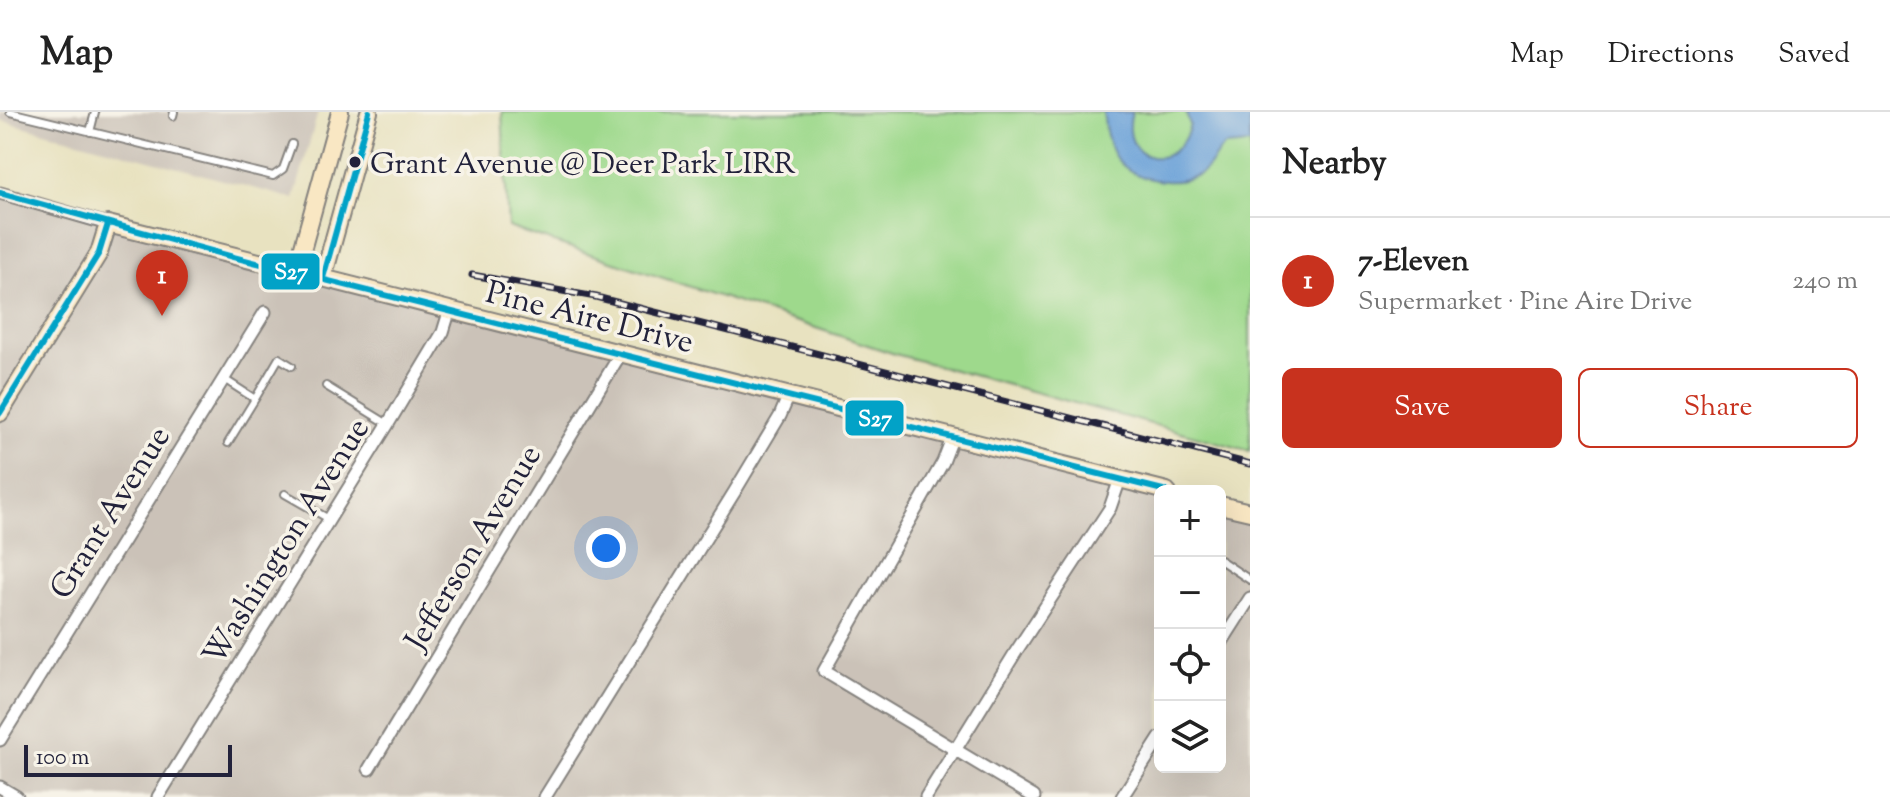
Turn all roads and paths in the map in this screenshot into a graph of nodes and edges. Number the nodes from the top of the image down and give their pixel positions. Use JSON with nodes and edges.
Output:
{"nodes":[{"id":1,"x":10,"y":112,"type":"edge"},
{"id":2,"x":95,"y":112,"type":"edge"},
{"id":3,"x":340,"y":112,"type":"edge"},
{"id":4,"x":369,"y":112,"type":"edge"},
{"id":5,"x":90,"y":132,"type":"junction"},
{"id":6,"x":292,"y":144,"type":"dead end"},
{"id":7,"x":0,"y":193,"type":"edge"},
{"id":8,"x":108,"y":224,"type":"junction"},
{"id":9,"x":296,"y":272,"type":"junction"},
{"id":10,"x":323,"y":278,"type":"junction"},
{"id":11,"x":450,"y":309,"type":"junction"},
{"id":12,"x":265,"y":312,"type":"dead end"},
{"id":13,"x":621,"y":353,"type":"junction"},
{"id":14,"x":292,"y":366,"type":"dead end"},
{"id":15,"x":224,"y":379,"type":"junction"},
{"id":16,"x":326,"y":386,"type":"dead end"},
{"id":17,"x":789,"y":395,"type":"junction"},
{"id":18,"x":255,"y":399,"type":"junction"},
{"id":19,"x":0,"y":413,"type":"edge"},
{"id":20,"x":388,"y":424,"type":"junction"},
{"id":21,"x":953,"y":436,"type":"junction"},
{"id":22,"x":228,"y":443,"type":"dead end"},
{"id":23,"x":1120,"y":479,"type":"junction"},
{"id":24,"x":1154,"y":488,"type":"edge"},
{"id":25,"x":285,"y":494,"type":"dead end"},
{"id":26,"x":1226,"y":506,"type":"edge"},
{"id":27,"x":1250,"y":512,"type":"edge"},
{"id":28,"x":329,"y":519,"type":"junction"},
{"id":29,"x":1226,"y":564,"type":"edge"},
{"id":30,"x":1250,"y":580,"type":"edge"},
{"id":31,"x":1250,"y":598,"type":"edge"},
{"id":32,"x":1226,"y":636,"type":"edge"},
{"id":33,"x":0,"y":740,"type":"edge"},
{"id":34,"x":1154,"y":747,"type":"edge"},
{"id":35,"x":955,"y":750,"type":"junction"},
{"id":36,"x":369,"y":769,"type":"dead end"},
{"id":37,"x":0,"y":787,"type":"edge"},
{"id":38,"x":17,"y":797,"type":"edge"},
{"id":39,"x":158,"y":797,"type":"edge"},
{"id":40,"x":545,"y":797,"type":"edge"},
{"id":41,"x":926,"y":797,"type":"edge"},
{"id":42,"x":1034,"y":797,"type":"edge"},
{"id":43,"x":1122,"y":797,"type":"edge"}],
"edges":[{"from":1,"to":5,"type":"lane"},
{"from":2,"to":5,"type":"lane"},
{"from":3,"to":9,"type":"street"},
{"from":4,"to":10,"type":"street"},
{"from":5,"to":6,"type":"lane"},
{"from":7,"to":8,"type":"street","name":"Pine Aire Drive"},
{"from":8,"to":9,"type":"street","name":"Pine Aire Drive"},
{"from":8,"to":19,"type":"street"},
{"from":9,"to":10,"type":"street","name":"Pine Aire Drive"},
{"from":10,"to":11,"type":"street","name":"Pine Aire Drive"},
{"from":11,"to":13,"type":"street","name":"Pine Aire Drive"},
{"from":11,"to":20,"type":"street","name":"Washington Avenue"},
{"from":12,"to":15,"type":"street","name":"Grant Avenue"},
{"from":13,"to":17,"type":"street","name":"Pine Aire Drive"},
{"from":13,"to":36,"type":"street","name":"Jefferson Avenue"},
{"from":14,"to":18,"type":"lane"},
{"from":15,"to":18,"type":"lane"},
{"from":15,"to":33,"type":"street","name":"Grant Avenue"},
{"from":16,"to":20,"type":"lane"},
{"from":17,"to":21,"type":"street","name":"Pine Aire Drive"},
{"from":17,"to":40,"type":"street"},
{"from":18,"to":22,"type":"lane"},
{"from":20,"to":28,"type":"street","name":"Washington Avenue"},
{"from":21,"to":23,"type":"street","name":"Pine Aire Drive"},
{"from":21,"to":35,"type":"street"},
{"from":23,"to":24,"type":"street","name":"Pine Aire Drive"},
{"from":23,"to":35,"type":"street"},
{"from":25,"to":28,"type":"lane"},
{"from":26,"to":27,"type":"street"},
{"from":28,"to":39,"type":"street","name":"Washington Avenue"},
{"from":29,"to":30,"type":"lane"},
{"from":31,"to":32,"type":"street"},
{"from":34,"to":43,"type":"street"},
{"from":35,"to":41,"type":"street"},
{"from":35,"to":42,"type":"street"},
{"from":37,"to":38,"type":"street"}]}
